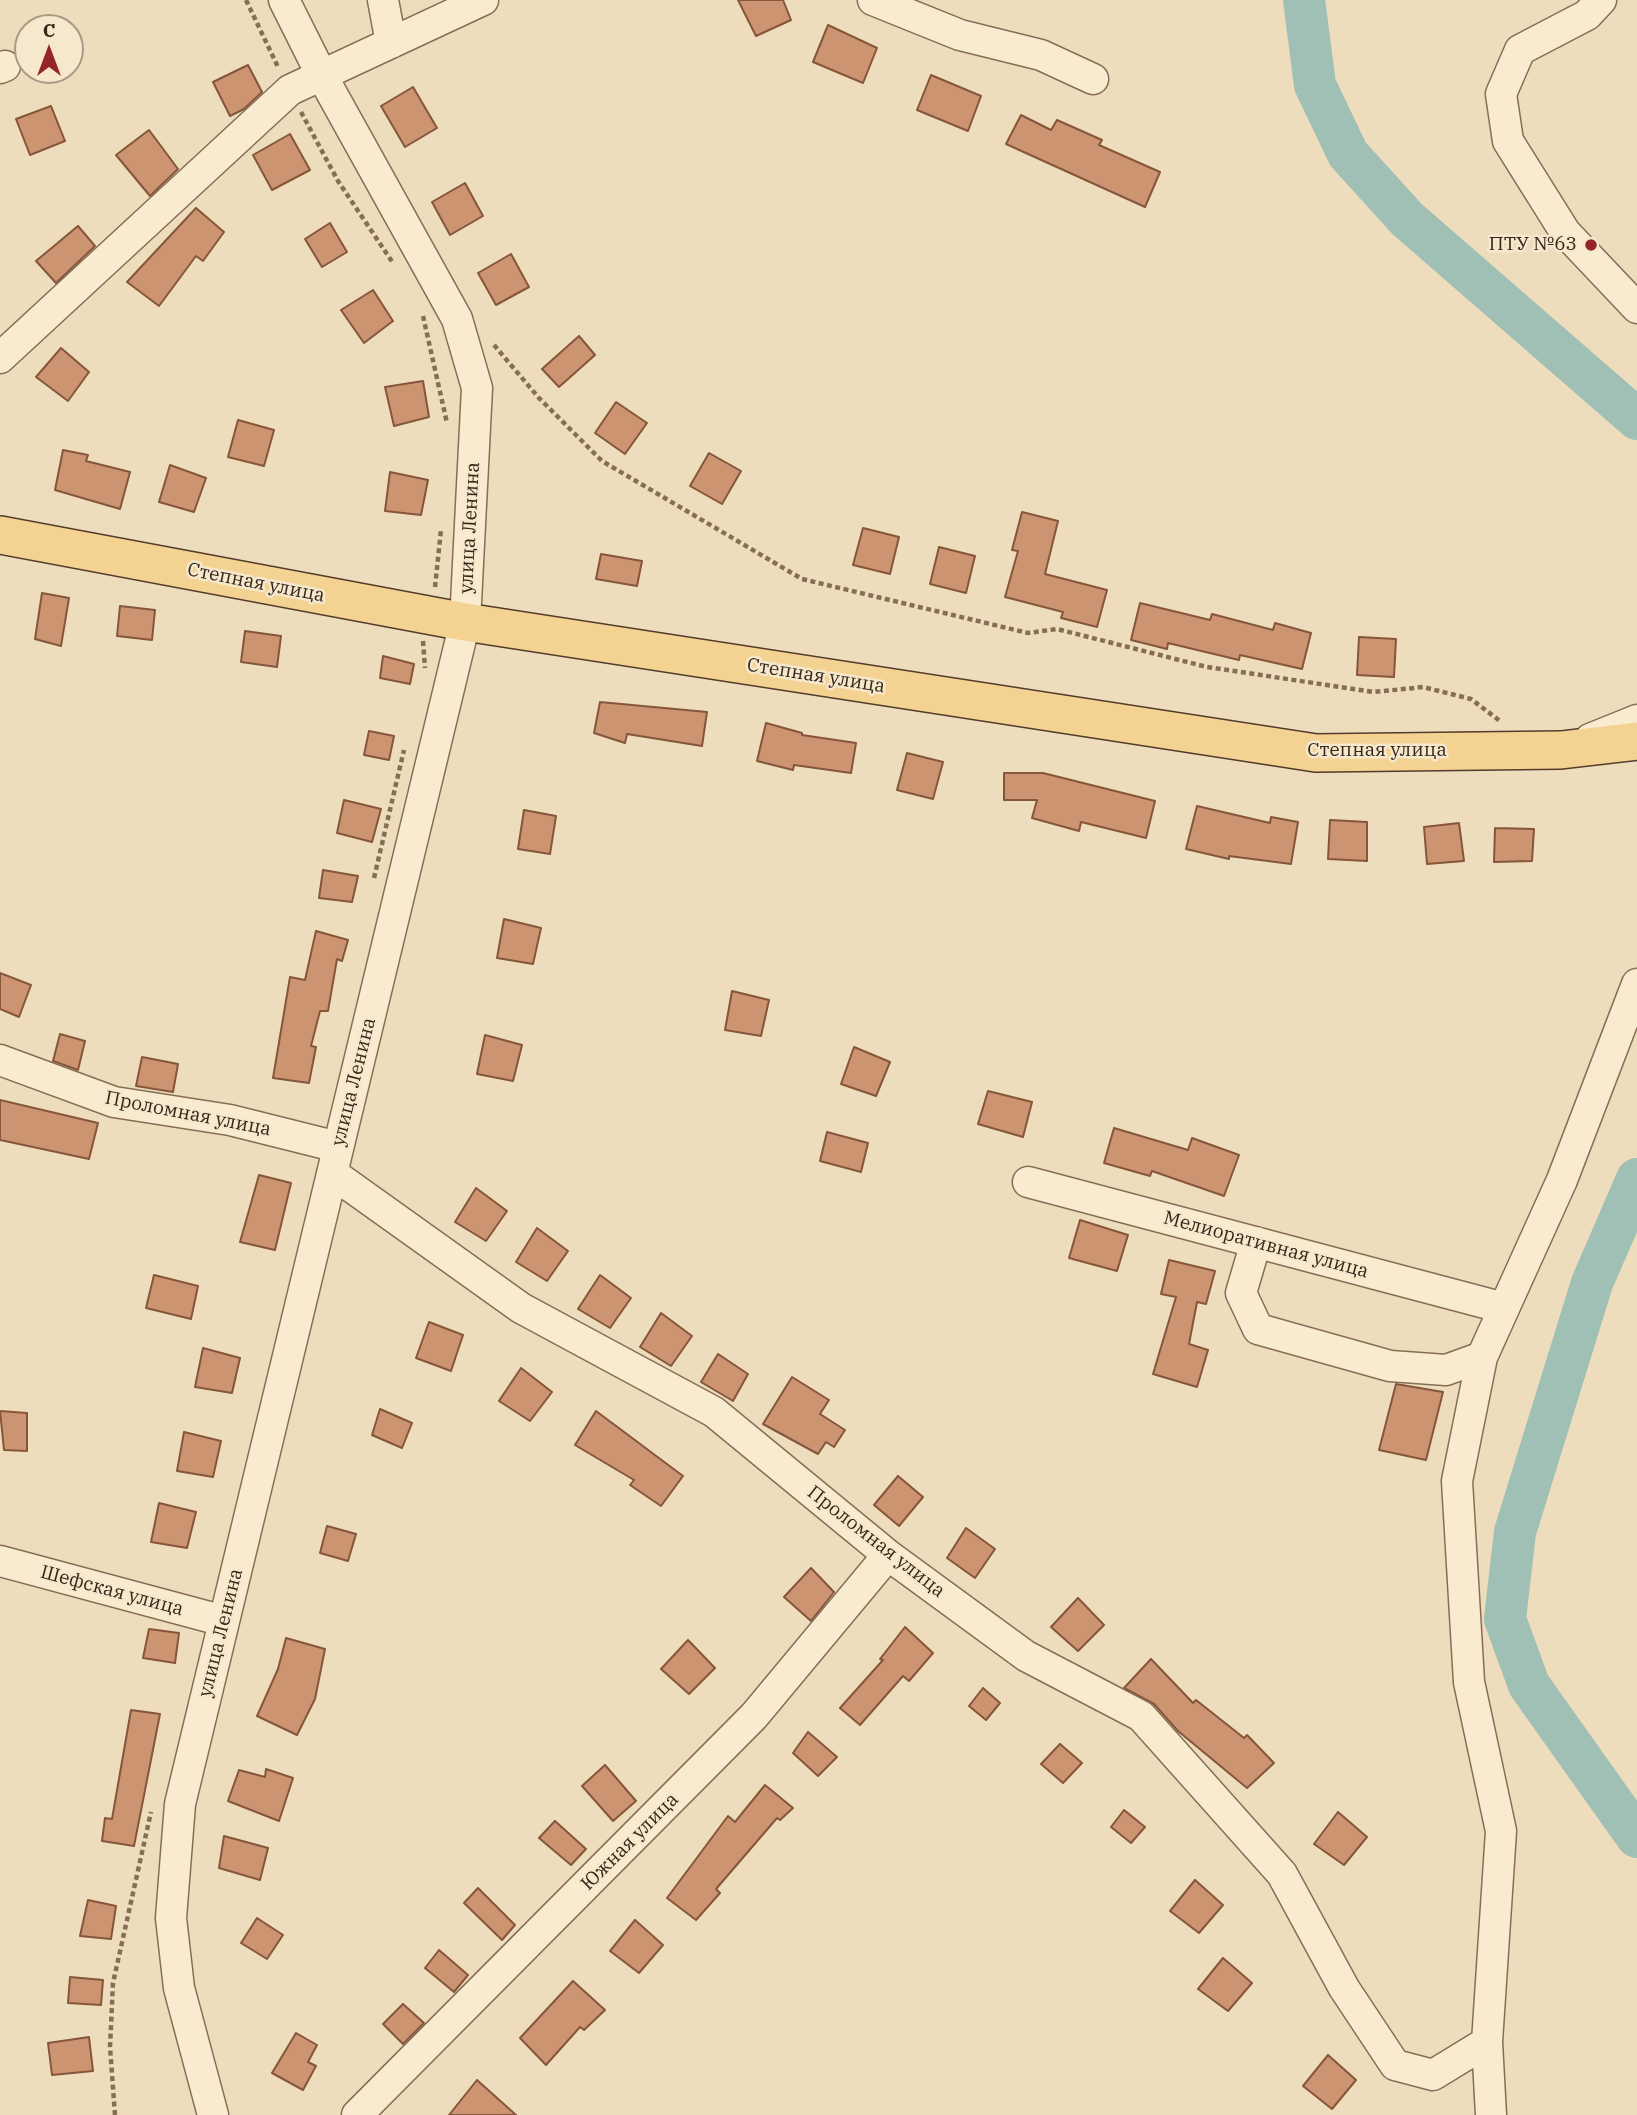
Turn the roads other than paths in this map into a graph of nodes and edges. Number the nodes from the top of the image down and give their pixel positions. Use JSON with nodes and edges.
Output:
{"nodes":[{"id":1,"x":285,"y":0,"type":"edge"},
{"id":2,"x":383,"y":0,"type":"edge"},
{"id":3,"x":483,"y":0,"type":"edge"},
{"id":4,"x":873,"y":0,"type":"edge"},
{"id":5,"x":1601,"y":0,"type":"edge"},
{"id":6,"x":391,"y":43,"type":"junction"},
{"id":7,"x":321,"y":74,"type":"junction"},
{"id":8,"x":1093,"y":79,"type":"dead end"},
{"id":9,"x":1633,"y":295,"type":"edge"},
{"id":10,"x":0,"y":358,"type":"edge"},
{"id":11,"x":0,"y":534,"type":"edge"},
{"id":12,"x":465,"y":622,"type":"junction"},
{"id":13,"x":1637,"y":720,"type":"edge"},
{"id":14,"x":1637,"y":741,"type":"edge"},
{"id":15,"x":1560,"y":750,"type":"junction"},
{"id":16,"x":1637,"y":984,"type":"edge"},
{"id":17,"x":0,"y":1060,"type":"edge"},
{"id":18,"x":335,"y":1160,"type":"junction"},
{"id":19,"x":1028,"y":1182,"type":"dead end"},
{"id":20,"x":1256,"y":1242,"type":"junction"},
{"id":21,"x":1504,"y":1308,"type":"junction"},
{"id":22,"x":1482,"y":1357,"type":"junction"},
{"id":23,"x":888,"y":1555,"type":"junction"},
{"id":24,"x":0,"y":1561,"type":"edge"},
{"id":25,"x":224,"y":1621,"type":"junction"},
{"id":26,"x":1487,"y":2042,"type":"junction"},
{"id":27,"x":213,"y":2115,"type":"edge"},
{"id":28,"x":357,"y":2115,"type":"edge"},
{"id":29,"x":1491,"y":2115,"type":"edge"}],
"edges":[{"from":1,"to":7,"type":"street","name":"улица Ленина"},
{"from":2,"to":6,"type":"street"},
{"from":3,"to":6,"type":"street"},
{"from":4,"to":8,"type":"street"},
{"from":5,"to":9,"type":"street"},
{"from":6,"to":7,"type":"street"},
{"from":7,"to":10,"type":"street"},
{"from":7,"to":12,"type":"street","name":"улица Ленина"},
{"from":11,"to":12,"type":"main road","name":"Степная улица"},
{"from":12,"to":15,"type":"main road","name":"Степная улица"},
{"from":12,"to":18,"type":"street","name":"улица Ленина"},
{"from":13,"to":15,"type":"street"},
{"from":14,"to":15,"type":"main road","name":"Степная улица"},
{"from":16,"to":21,"type":"street"},
{"from":17,"to":18,"type":"street","name":"Проломная улица"},
{"from":18,"to":23,"type":"street","name":"Проломная улица"},
{"from":18,"to":25,"type":"street","name":"улица Ленина"},
{"from":19,"to":20,"type":"street","name":"Мелиоративная улица"},
{"from":20,"to":21,"type":"street","name":"Мелиоративная улица"},
{"from":20,"to":22,"type":"street"},
{"from":21,"to":22,"type":"street"},
{"from":22,"to":26,"type":"street"},
{"from":23,"to":26,"type":"street","name":"Проломная улица"},
{"from":23,"to":28,"type":"street","name":"Южная улица"},
{"from":24,"to":25,"type":"street","name":"Шефская улица"},
{"from":25,"to":27,"type":"street","name":"улица Ленина"},
{"from":26,"to":29,"type":"street"}]}
